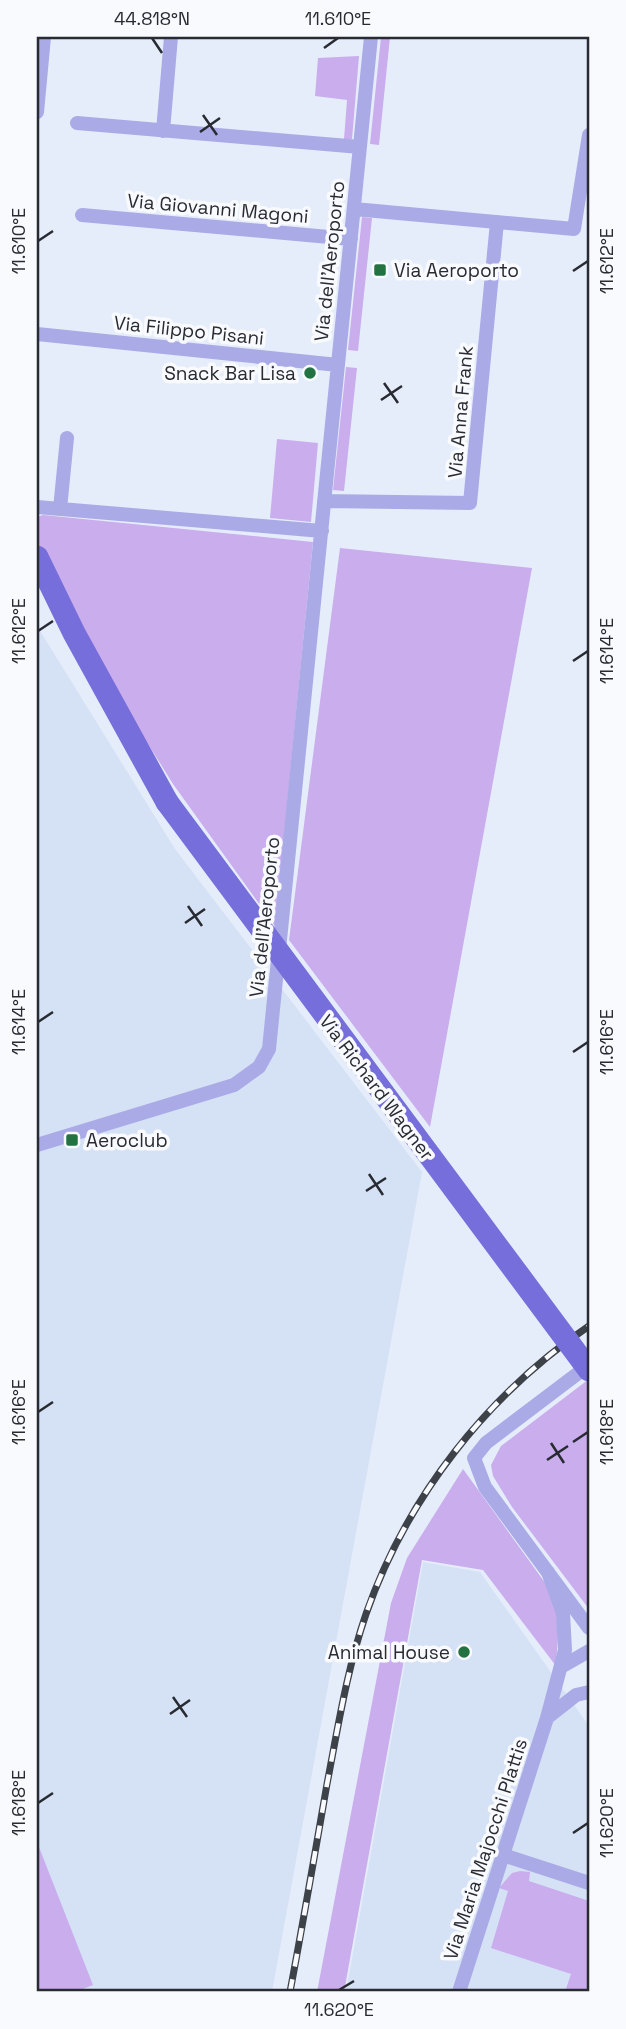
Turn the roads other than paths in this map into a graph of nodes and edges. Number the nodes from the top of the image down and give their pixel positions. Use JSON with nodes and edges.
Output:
{"nodes":[{"id":1,"x":44,"y":37,"type":"edge"},
{"id":2,"x":171,"y":37,"type":"edge"},
{"id":3,"x":371,"y":37,"type":"edge"},
{"id":4,"x":37,"y":112,"type":"edge"},
{"id":5,"x":77,"y":123,"type":"dead end"},
{"id":6,"x":163,"y":131,"type":"junction"},
{"id":7,"x":589,"y":135,"type":"edge"},
{"id":8,"x":360,"y":147,"type":"junction"},
{"id":9,"x":354,"y":209,"type":"junction"},
{"id":10,"x":82,"y":215,"type":"dead end"},
{"id":11,"x":497,"y":222,"type":"junction"},
{"id":12,"x":351,"y":239,"type":"junction"},
{"id":13,"x":37,"y":334,"type":"edge"},
{"id":14,"x":338,"y":365,"type":"junction"},
{"id":15,"x":66,"y":438,"type":"dead end"},
{"id":16,"x":324,"y":501,"type":"junction"},
{"id":17,"x":37,"y":507,"type":"edge"},
{"id":18,"x":60,"y":509,"type":"junction"},
{"id":19,"x":321,"y":531,"type":"junction"},
{"id":20,"x":37,"y":557,"type":"edge"},
{"id":21,"x":37,"y":593,"type":"edge"},
{"id":22,"x":167,"y":802,"type":"junction"},
{"id":23,"x":37,"y":1145,"type":"edge"},
{"id":24,"x":589,"y":1365,"type":"edge"},
{"id":25,"x":589,"y":1370,"type":"edge"},
{"id":26,"x":548,"y":1572,"type":"junction"},
{"id":27,"x":589,"y":1628,"type":"edge"},
{"id":28,"x":589,"y":1651,"type":"edge"},
{"id":29,"x":561,"y":1667,"type":"junction"},
{"id":30,"x":588,"y":1691,"type":"edge"},
{"id":31,"x":547,"y":1718,"type":"junction"},
{"id":32,"x":503,"y":1855,"type":"junction"},
{"id":33,"x":589,"y":1883,"type":"edge"},
{"id":34,"x":458,"y":1992,"type":"edge"}],
"edges":[{"from":1,"to":4,"type":"street"},
{"from":2,"to":6,"type":"street"},
{"from":3,"to":8,"type":"street","name":"Via dell'Aeroporto"},
{"from":5,"to":6,"type":"street"},
{"from":6,"to":8,"type":"street"},
{"from":7,"to":11,"type":"street"},
{"from":8,"to":9,"type":"street","name":"Via dell'Aeroporto"},
{"from":9,"to":11,"type":"street"},
{"from":9,"to":12,"type":"street","name":"Via dell'Aeroporto"},
{"from":10,"to":12,"type":"street","name":"Via Giovanni Magoni"},
{"from":11,"to":16,"type":"street","name":"Via Anna Frank"},
{"from":12,"to":14,"type":"street","name":"Via dell'Aeroporto"},
{"from":13,"to":14,"type":"street","name":"Via Filippo Pisani"},
{"from":14,"to":16,"type":"street","name":"Via dell'Aeroporto"},
{"from":15,"to":18,"type":"street"},
{"from":16,"to":19,"type":"street","name":"Via dell'Aeroporto"},
{"from":17,"to":18,"type":"street"},
{"from":18,"to":19,"type":"street"},
{"from":19,"to":23,"type":"street","name":"Via dell'Aeroporto"},
{"from":20,"to":22,"type":"main road","name":"Via Richard Wagner"},
{"from":21,"to":22,"type":"main road","name":"Via Richard Wagner"},
{"from":22,"to":25,"type":"main road","name":"Via Richard Wagner","bridge":true},
{"from":24,"to":26,"type":"street"},
{"from":26,"to":27,"type":"street"},
{"from":26,"to":29,"type":"street","name":"Via Maria Majocchi Plattis"},
{"from":28,"to":29,"type":"street"},
{"from":29,"to":31,"type":"street","name":"Via Maria Majocchi Plattis"},
{"from":30,"to":31,"type":"street"},
{"from":31,"to":32,"type":"street","name":"Via Maria Majocchi Plattis"},
{"from":32,"to":33,"type":"street"},
{"from":32,"to":34,"type":"street","name":"Via Maria Majocchi Plattis"}]}
